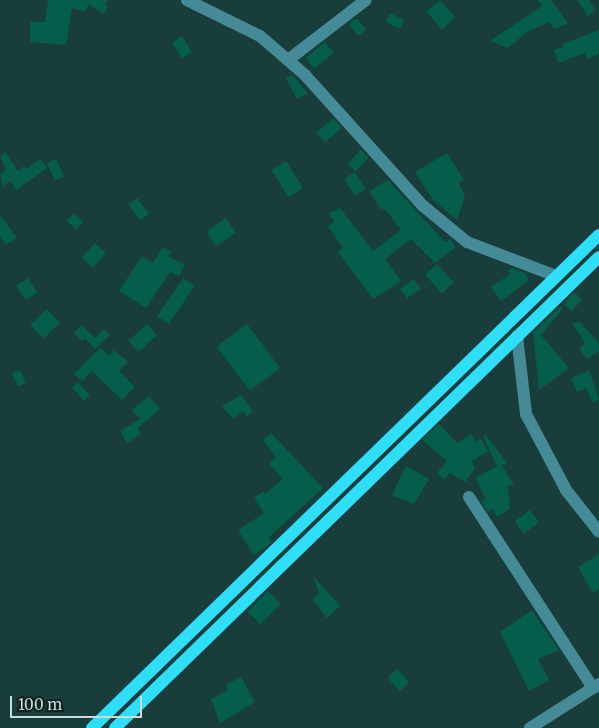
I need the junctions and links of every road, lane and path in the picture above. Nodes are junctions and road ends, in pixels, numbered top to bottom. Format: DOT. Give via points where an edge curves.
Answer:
graph roads {
  1 [pos="187,0"];
  2 [pos="366,0"];
  3 [pos="288,60"];
  4 [pos="599,235"];
  5 [pos="599,257"];
  6 [pos="556,276"];
  7 [pos="517,336"];
  8 [pos="486,344"];
  9 [pos="498,355"];
  10 [pos="469,497"];
  11 [pos="599,532"];
  12 [pos="596,686"];
  13 [pos="92,728"];
  14 [pos="115,728"];
  15 [pos="530,728"];
  1 -- 3 [label="street" via="260,36"];
  2 -- 3 [label="street"];
  3 -- 6 [label="street" via="422,205 467,242"];
  4 -- 6 [label="main road"];
  5 -- 7 [label="main road"];
  6 -- 8 [label="main road"];
  7 -- 9 [label="main road"];
  7 -- 11 [label="street" via="526,414 566,490"];
  8 -- 9 [label="main road"];
  8 -- 13 [label="main road"];
  9 -- 14 [label="main road"];
  10 -- 12 [label="street"];
  12 -- 15 [label="street"];
}
